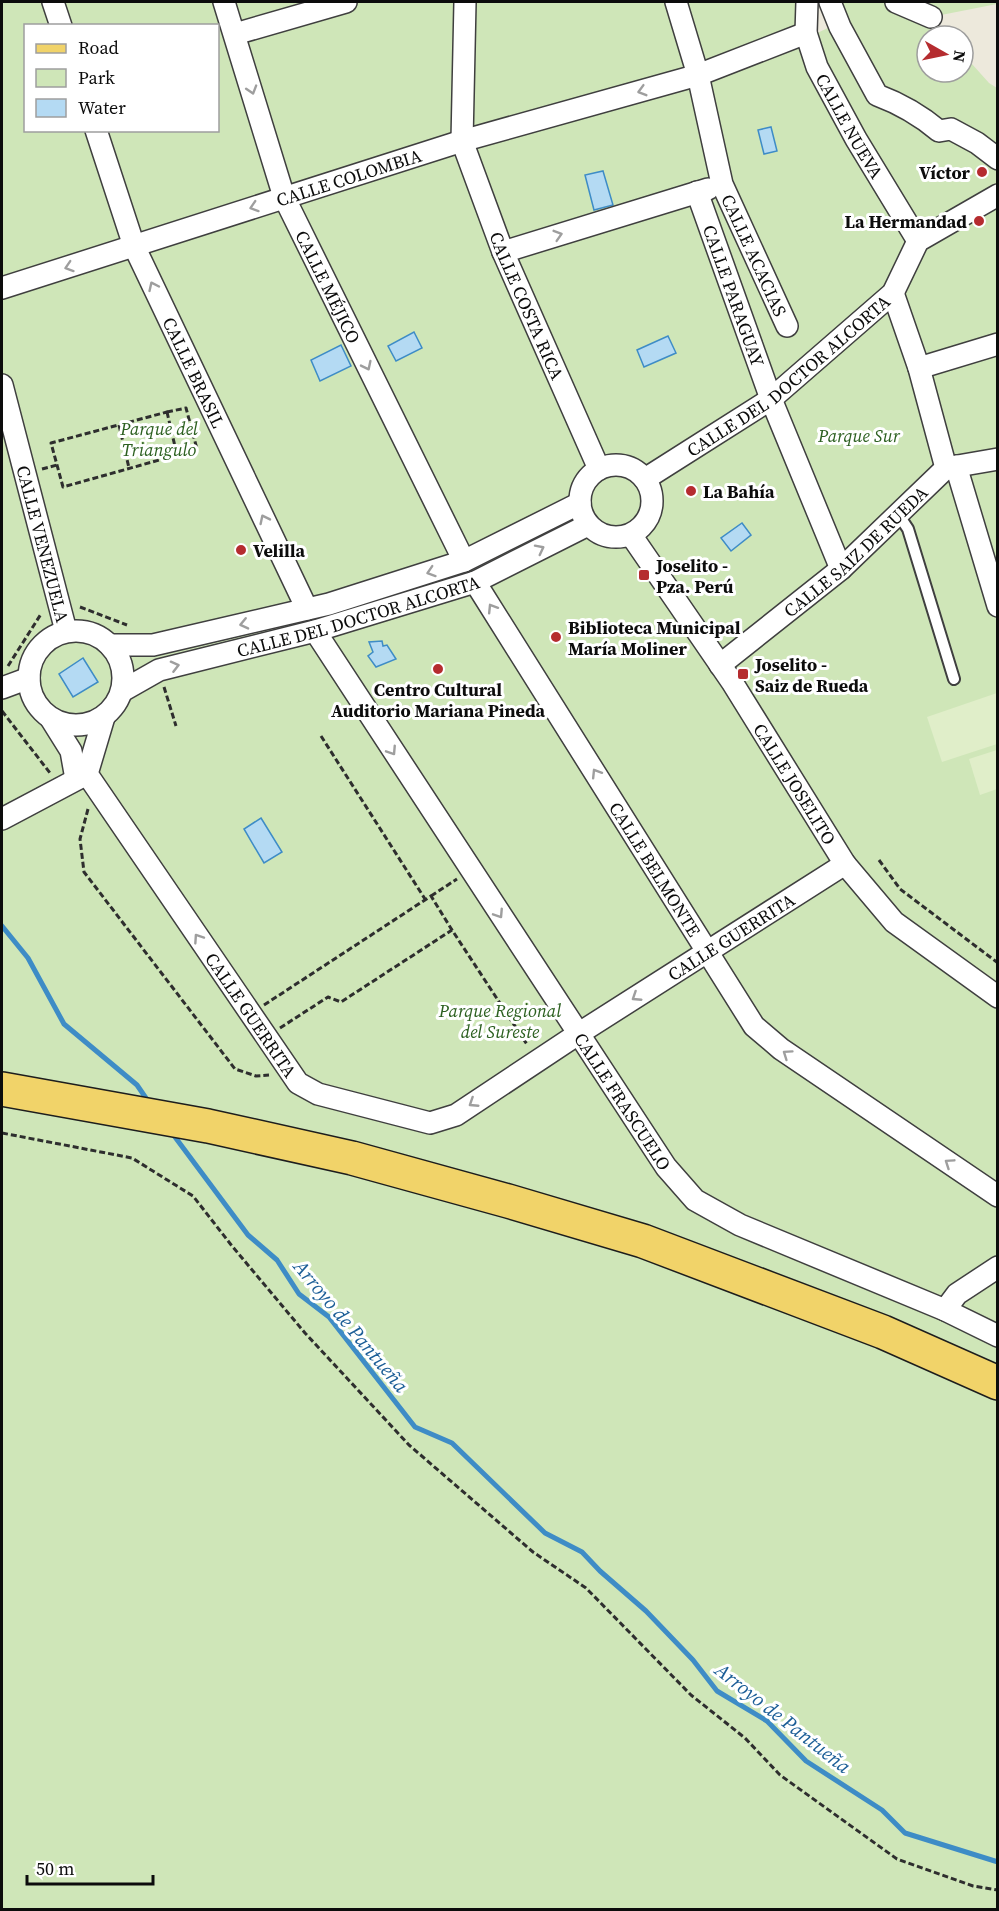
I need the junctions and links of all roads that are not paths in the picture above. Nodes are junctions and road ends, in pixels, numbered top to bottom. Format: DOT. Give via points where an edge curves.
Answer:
graph roads {
  1 [pos="53,2"];
  2 [pos="224,2"];
  3 [pos="346,2"];
  4 [pos="465,2"];
  5 [pos="676,2"];
  6 [pos="807,2"];
  7 [pos="830,2"];
  8 [pos="896,2"];
  9 [pos="931,17"];
  10 [pos="60,24"];
  11 [pos="806,33"];
  12 [pos="235,34"];
  13 [pos="698,75"];
  14 [pos="97,132"];
  15 [pos="462,141"];
  16 [pos="998,159"];
  17 [pos="722,184"];
  18 [pos="697,192"];
  19 [pos="998,195"];
  20 [pos="284,197"];
  21 [pos="918,241"];
  22 [pos="134,246"];
  23 [pos="502,252"];
  24 [pos="2,288"];
  25 [pos="893,293"];
  26 [pos="787,327"];
  27 [pos="998,344"];
  28 [pos="919,368"];
  29 [pos="2,385"];
  30 [pos="771,399"];
  31 [pos="998,459"];
  32 [pos="951,467"];
  33 [pos="599,469"];
  34 [pos="645,479"];
  35 [pos="580,503"];
  36 [pos="898,514"];
  37 [pos="588,525"];
  38 [pos="631,535"];
  39 [pos="464,561"];
  40 [pos="841,569"];
  41 [pos="475,582"];
  42 [pos="998,606"];
  43 [pos="307,609"];
  44 [pos="315,631"];
  45 [pos="66,632"];
  46 [pos="111,645"];
  47 [pos="720,665"];
  48 [pos="29,678"];
  49 [pos="954,679"];
  50 [pos="2,688"];
  51 [pos="122,691"];
  52 [pos="104,717"];
  53 [pos="51,719"];
  54 [pos="74,780"];
  55 [pos="2,819"];
  56 [pos="845,864"];
  57 [pos="708,951"];
  58 [pos="998,997"];
  59 [pos="578,1034"];
  60 [pos="2,1089"];
  61 [pos="998,1196"];
  62 [pos="998,1267"];
  63 [pos="945,1310"];
  64 [pos="998,1336"];
  65 [pos="998,1383"];
  1 -- 10 [label="street"];
  2 -- 12 [label="street, CALLE MÉJICO"];
  3 -- 12 [label="street"];
  4 -- 15 [label="street"];
  5 -- 13 [label="street, CALLE ACACIAS"];
  6 -- 11 [label="street, CALLE NUEVA"];
  7 -- 16 [label="street" via="877,95 906,108 939,132 951,129"];
  8 -- 9 [label="street"];
  11 -- 13 [label="street, CALLE COLOMBIA"];
  11 -- 21 [label="street, CALLE NUEVA" via="828,88"];
  12 -- 20 [label="street, CALLE MÉJICO, one-way"];
  13 -- 15 [label="street, CALLE COLOMBIA, one-way"];
  13 -- 17 [label="street, CALLE ACACIAS"];
  14 -- 22 [label="street, CALLE BRASIL"];
  15 -- 20 [label="street, CALLE COLOMBIA"];
  15 -- 23 [label="street, CALLE COSTA RICA"];
  17 -- 18 [label="street"];
  17 -- 26 [label="street, CALLE ACACIAS"];
  23 -- 18 [label="street, one-way"];
  18 -- 30 [label="street, CALLE PARAGUAY"];
  19 -- 21 [label="street"];
  20 -- 22 [label="street, CALLE COLOMBIA, one-way"];
  20 -- 39 [label="street, CALLE MÉJICO, one-way"];
  21 -- 25 [label="street, CALLE DEL DOCTOR ALCORTA"];
  22 -- 24 [label="street, CALLE COLOMBIA, one-way"];
  43 -- 22 [label="street, CALLE BRASIL, one-way"];
  23 -- 33 [label="street, CALLE COSTA RICA"];
  25 -- 28 [label="street"];
  25 -- 30 [label="street, CALLE DEL DOCTOR ALCORTA"];
  27 -- 28 [label="street"];
  28 -- 32 [label="street"];
  29 -- 45 [label="street, CALLE VENEZUELA"];
  30 -- 34 [label="street, CALLE DEL DOCTOR ALCORTA"];
  30 -- 40 [label="street, CALLE PARAGUAY"];
  31 -- 32 [label="street"];
  32 -- 36 [label="street, CALLE SAIZ DE RUEDA"];
  32 -- 42 [label="street"];
  33 -- 34 [label="street" via="624,465"];
  33 -- 35 [label="street" via="588,477"];
  34 -- 38 [label="street" via="652,494 651,510 644,525"];
  35 -- 37 [label="street"];
  35 -- 39 [label="street, CALLE DEL DOCTOR ALCORTA"];
  36 -- 40 [label="street, CALLE SAIZ DE RUEDA"];
  36 -- 49 [label="lane" via="908,530"];
  37 -- 38 [label="street" via="608,537"];
  41 -- 37 [label="street, CALLE DEL DOCTOR ALCORTA, one-way"];
  38 -- 47 [label="street, CALLE JOSELITO"];
  39 -- 43 [label="street, CALLE DEL DOCTOR ALCORTA, one-way"];
  40 -- 47 [label="street, CALLE SAIZ DE RUEDA"];
  41 -- 44 [label="street, CALLE DEL DOCTOR ALCORTA"];
  57 -- 41 [label="street, CALLE BELMONTE, one-way"];
  43 -- 46 [label="street, CALLE DEL DOCTOR ALCORTA, one-way" via="153,645"];
  51 -- 44 [label="street, CALLE DEL DOCTOR ALCORTA, one-way" via="159,670"];
  44 -- 59 [label="street, CALLE FRASCUELO, one-way"];
  45 -- 46 [label="street" via="79,630 98,635"];
  45 -- 48 [label="street" via="38,649 30,664"];
  46 -- 51 [label="street" via="124,675"];
  47 -- 56 [label="street, CALLE JOSELITO"];
  48 -- 50 [label="street"];
  48 -- 53 [label="street" via="32,695"];
  51 -- 52 [label="street"];
  52 -- 53 [label="street" via="79,726"];
  52 -- 54 [label="street"];
  53 -- 54 [label="street, CALLE GUERRITA" via="71,750"];
  54 -- 55 [label="street"];
  59 -- 54 [label="street, CALLE GUERRITA, one-way" via="456,1115 430,1123 318,1094 298,1083"];
  56 -- 57 [label="street, CALLE GUERRITA"];
  56 -- 58 [label="street, CALLE JOSELITO" via="894,922"];
  57 -- 59 [label="street, CALLE GUERRITA, one-way"];
  61 -- 57 [label="street, CALLE BELMONTE, one-way" via="781,1050 754,1026"];
  59 -- 63 [label="street, CALLE FRASCUELO" via="666,1167 695,1200 740,1225"];
  60 -- 65 [label="main road" via="208,1126 352,1158 508,1201 643,1241 883,1332"];
  62 -- 63 [label="street" via="957,1294"];
  63 -- 64 [label="street, CALLE FRASCUELO"];
}
